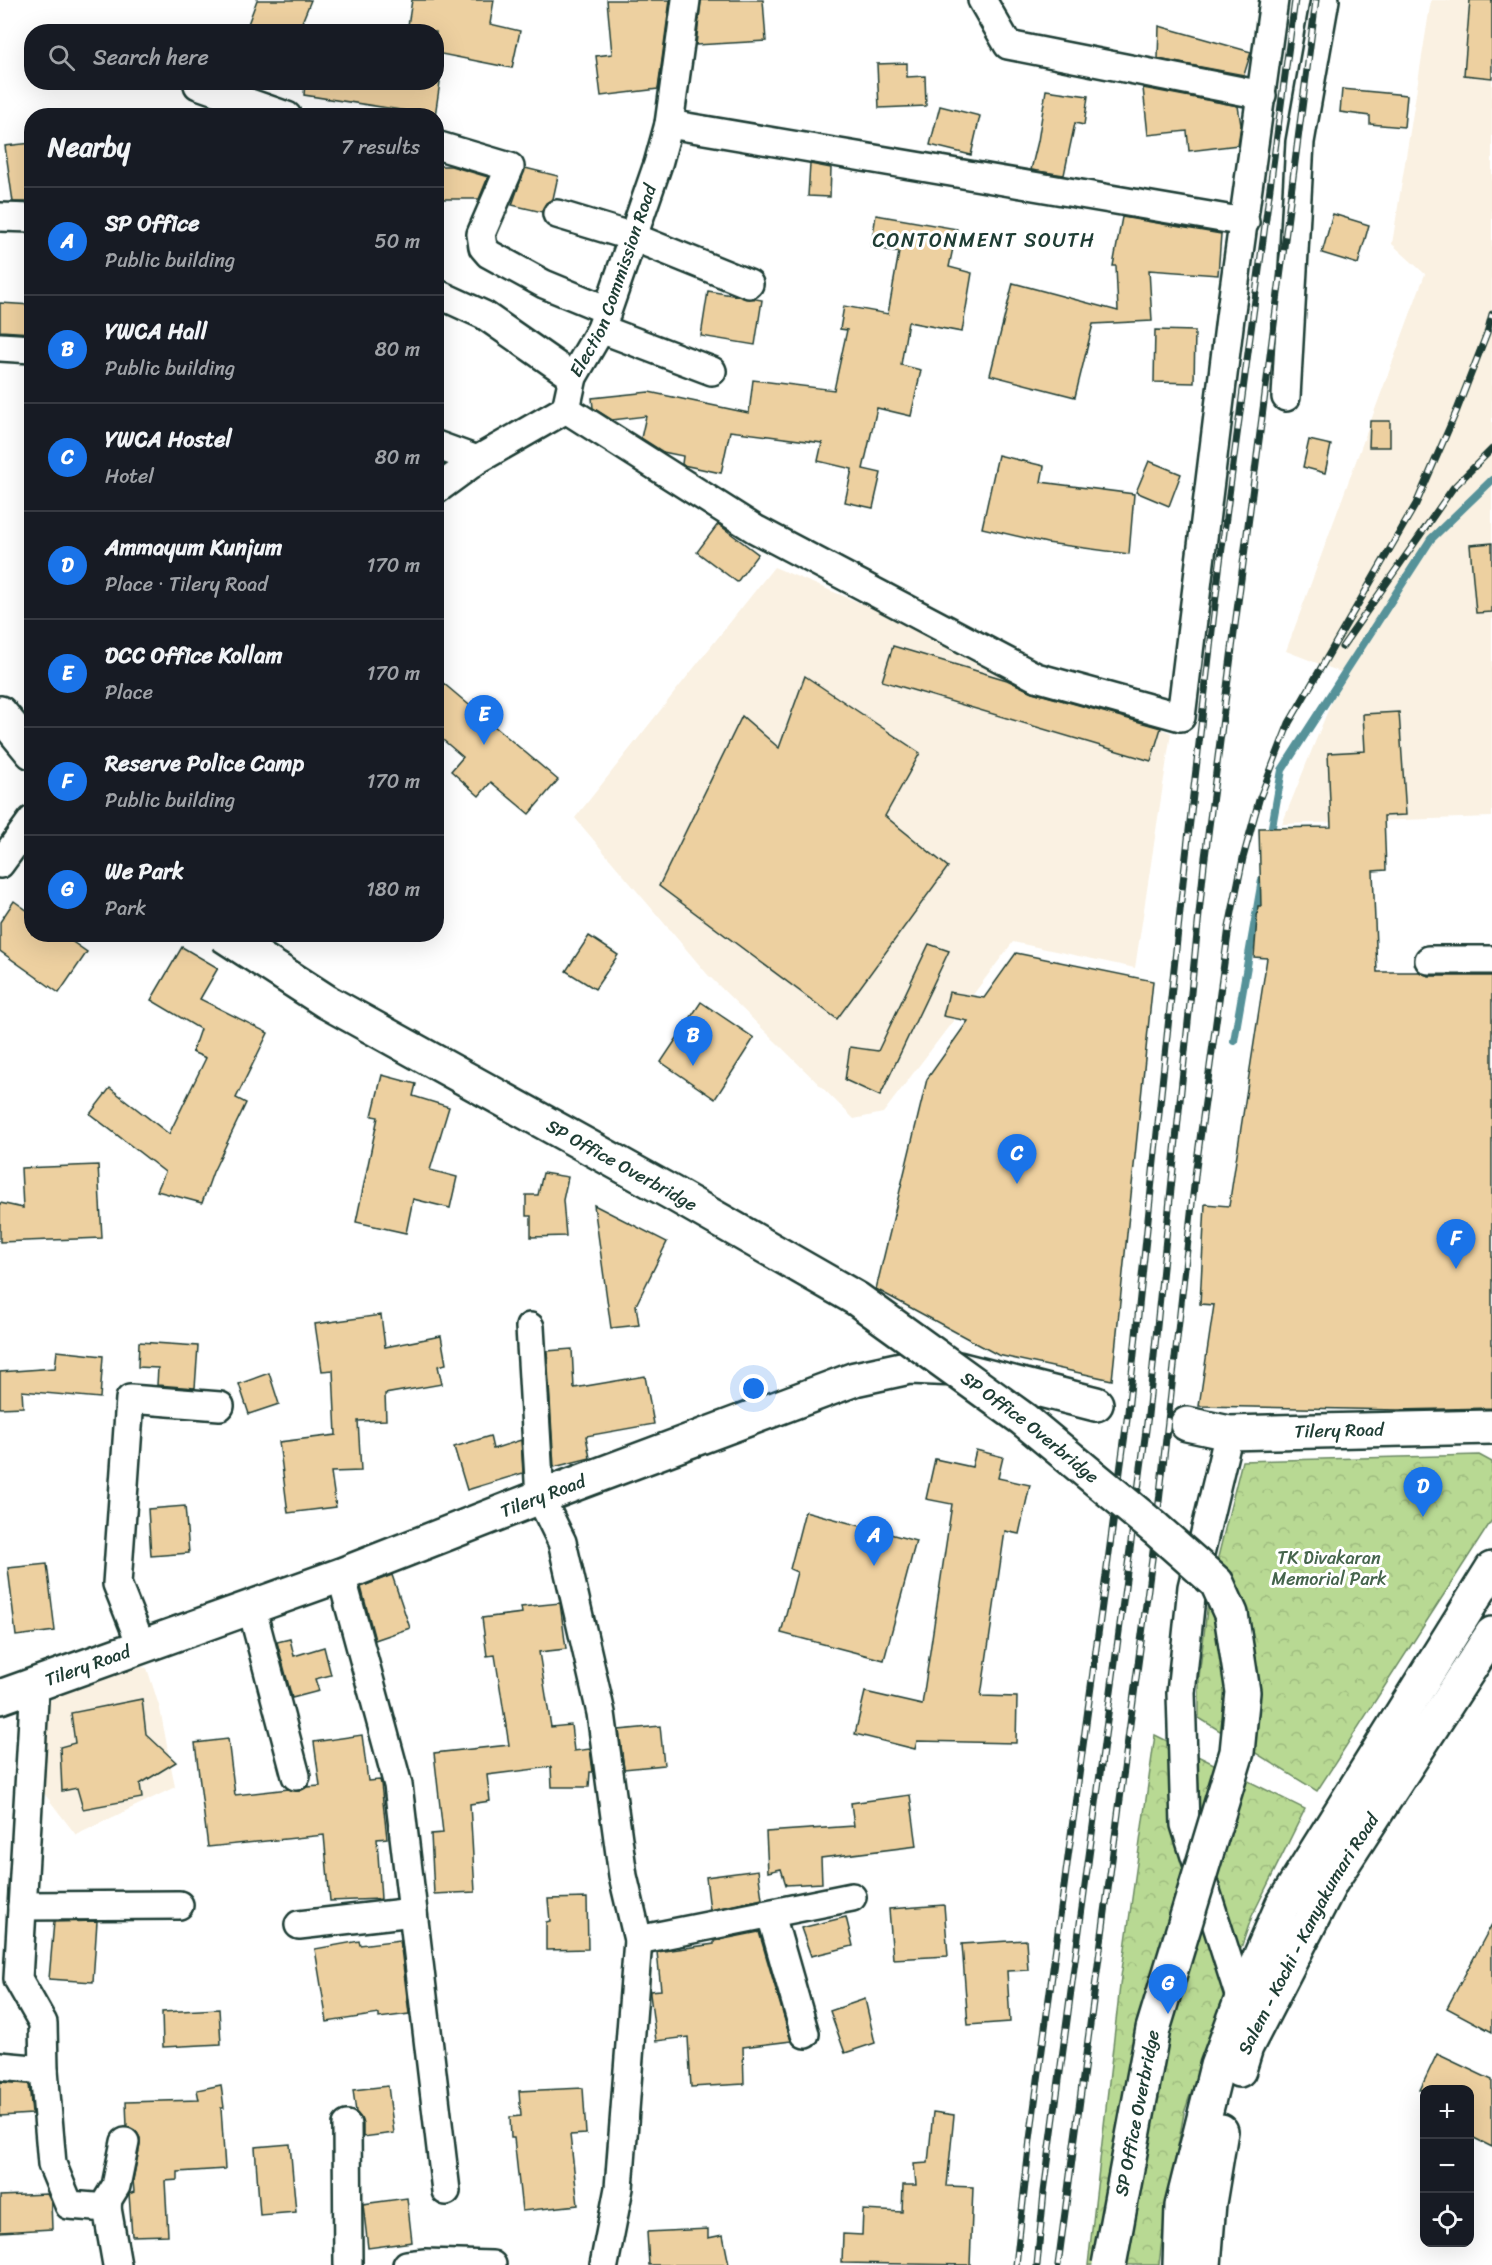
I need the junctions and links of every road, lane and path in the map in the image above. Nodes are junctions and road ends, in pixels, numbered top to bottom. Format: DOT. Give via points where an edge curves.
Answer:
graph roads {
  1 [pos="686,0"];
  2 [pos="982,0"];
  3 [pos="1274,0"];
  4 [pos="1325,0"];
  5 [pos="212,90"];
  6 [pos="1262,95"];
  7 [pos="264,108"];
  8 [pos="669,124"];
  9 [pos="444,147"];
  10 [pos="557,214"];
  11 [pos="0,217"];
  12 [pos="24,218"];
  13 [pos="1245,222"];
  14 [pos="633,237"];
  15 [pos="749,284"];
  16 [pos="444,297"];
  17 [pos="604,320"];
  18 [pos="0,346"];
  19 [pos="24,348"];
  20 [pos="712,371"];
  21 [pos="573,378"];
  22 [pos="1286,397"];
  23 [pos="566,409"];
  24 [pos="444,448"];
  25 [pos="477,460"];
  26 [pos="444,484"];
  27 [pos="0,713"];
  28 [pos="24,742"];
  29 [pos="24,831"];
  30 [pos="0,864"];
  31 [pos="234,942"];
  32 [pos="1429,960"];
  33 [pos="1492,960"];
  34 [pos="530,1327"];
  35 [pos="1096,1404"];
  36 [pos="220,1406"];
  37 [pos="1187,1424"];
  38 [pos="1492,1427"];
  39 [pos="1229,1433"];
  40 [pos="540,1497"];
  41 [pos="1492,1569"];
  42 [pos="341,1575"];
  43 [pos="251,1606"];
  44 [pos="1492,1634"];
  45 [pos="142,1647"];
  46 [pos="35,1683"];
  47 [pos="0,1696"];
  48 [pos="296,1776"];
  49 [pos="852,1897"];
  50 [pos="179,1905"];
  51 [pos="22,1906"];
  52 [pos="413,1912"];
  53 [pos="771,1915"];
  54 [pos="298,1925"];
  55 [pos="638,1940"];
  56 [pos="9,1978"];
  57 [pos="1241,2001"];
  58 [pos="806,2034"];
  59 [pos="0,2066"];
  60 [pos="44,2070"];
  61 [pos="347,2125"];
  62 [pos="125,2142"];
  63 [pos="446,2191"];
  64 [pos="107,2208"];
  65 [pos="117,2265"];
  66 [pos="348,2265"];
  67 [pos="407,2265"];
  68 [pos="492,2265"];
  69 [pos="604,2265"];
  70 [pos="1109,2265"];
  71 [pos="1179,2265"];
  72 [pos="1204,2265"];
  1 -- 8 [label="street, Election Commission Road"];
  2 -- 6 [label="street" via="1008,45"];
  3 -- 6 [label="street"];
  4 -- 22 [label="street" via="1300,142"];
  5 -- 7 [label="street"];
  6 -- 13 [label="street"];
  8 -- 13 [label="street"];
  8 -- 14 [label="street, Election Commission Road"];
  9 -- 17 [label="street" via="510,167 481,234 489,254"];
  10 -- 14 [label="street"];
  11 -- 12 [label="street"];
  13 -- 23 [label="street" via="1228,329 1181,717 1036,677 755,529"];
  14 -- 15 [label="street"];
  14 -- 17 [label="street, Election Commission Road"];
  16 -- 21 [label="street" via="484,315"];
  17 -- 20 [label="street"];
  17 -- 21 [label="street, Election Commission Road"];
  18 -- 19 [label="street"];
  21 -- 23 [label="street, Election Commission Road"];
  23 -- 25 [label="street"];
  24 -- 25 [label="street"];
  25 -- 26 [label="street"];
  27 -- 28 [label="main road"];
  29 -- 30 [label="street"];
  31 -- 70 [label="main road, SP Office Overbridge, bridge" via="327,1002 857,1299 1023,1419 1217,1583 1231,1614 1243,1692 1236,1752 1153,2029"];
  32 -- 33 [label="street"];
  34 -- 40 [label="street"];
  35 -- 40 [label="main road, Tilery Road" via="958,1369 910,1367 855,1379"];
  36 -- 45 [label="street" via="130,1399 117,1584"];
  37 -- 39 [label="main road, Tilery Road"];
  38 -- 39 [label="main road, Tilery Road"];
  39 -- 57 [label="street" via="1192,1587 1182,1693 1185,1825"];
  40 -- 42 [label="main road, Tilery Road"];
  40 -- 55 [label="street" via="562,1542 601,1713 623,1876"];
  41 -- 57 [label="main road" via="1282,1906"];
  42 -- 43 [label="main road, Tilery Road"];
  42 -- 52 [label="street" via="398,1785"];
  43 -- 45 [label="main road, Tilery Road"];
  43 -- 48 [label="street"];
  44 -- 72 [label="main road, Salem - Kochi - Kanyakumari Road" via="1331,1882 1246,2047 1221,2130"];
  45 -- 46 [label="main road, Tilery Road"];
  46 -- 47 [label="main road, Tilery Road"];
  46 -- 51 [label="street"];
  49 -- 53 [label="street"];
  50 -- 51 [label="street"];
  51 -- 56 [label="street"];
  52 -- 54 [label="street"];
  52 -- 63 [label="street"];
  53 -- 55 [label="street"];
  53 -- 58 [label="street"];
  55 -- 69 [label="street" via="619,2188"];
  56 -- 60 [label="street" via="43,2023"];
  57 -- 71 [label="main road" via="1217,2066 1182,2206"];
  59 -- 60 [label="street"];
  60 -- 64 [label="street" via="52,2164 69,2205"];
  61 -- 66 [label="street"];
  62 -- 64 [label="street"];
  64 -- 65 [label="street"];
  67 -- 68 [label="street"];
}
